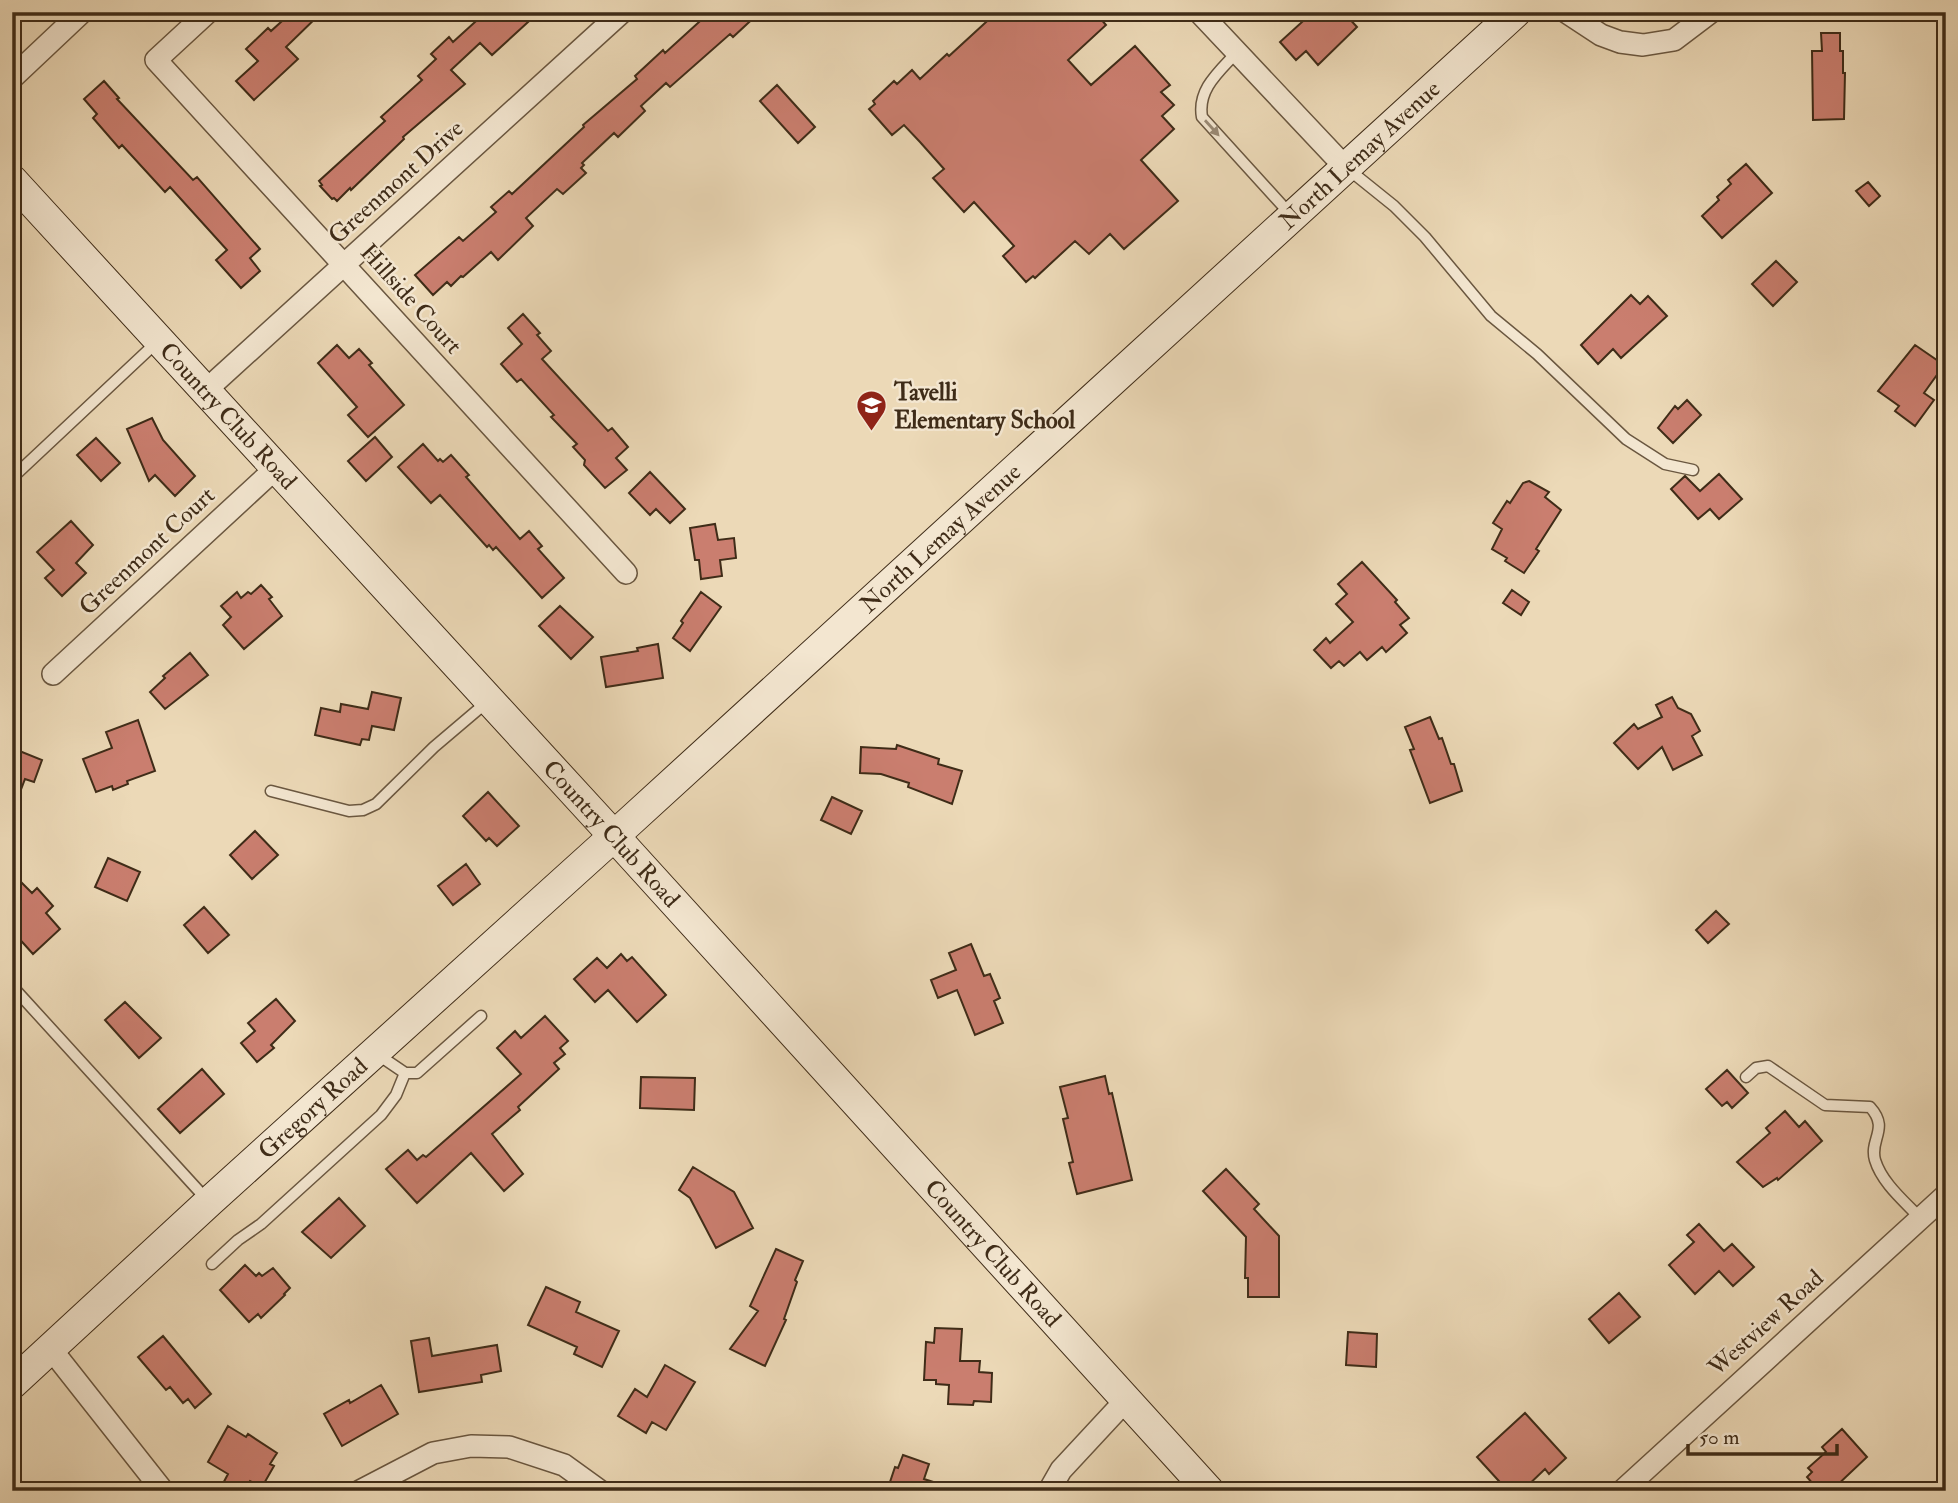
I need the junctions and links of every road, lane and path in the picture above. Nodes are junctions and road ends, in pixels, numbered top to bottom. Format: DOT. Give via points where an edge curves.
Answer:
graph roads {
  1 [pos="82,12"];
  2 [pos="208,12"];
  3 [pos="622,12"];
  4 [pos="1199,12"];
  5 [pos="1516,12"];
  6 [pos="1566,12"];
  7 [pos="1711,12"];
  8 [pos="1237,52"];
  9 [pos="12,78"];
  10 [pos="1345,167"];
  11 [pos="12,180"];
  12 [pos="1292,216"];
  13 [pos="344,264"];
  14 [pos="159,340"];
  15 [pos="205,391"];
  16 [pos="276,468"];
  17 [pos="1693,470"];
  18 [pos="12,478"];
  19 [pos="626,573"];
  20 [pos="53,674"];
  21 [pos="489,700"];
  22 [pos="271,792"];
  23 [pos="614,836"];
  24 [pos="12,985"];
  25 [pos="481,1016"];
  26 [pos="374,1052"];
  27 [pos="405,1073"];
  28 [pos="1746,1077"];
  29 [pos="1946,1195"];
  30 [pos="209,1202"];
  31 [pos="1920,1218"];
  32 [pos="212,1264"];
  33 [pos="51,1349"];
  34 [pos="12,1384"];
  35 [pos="1126,1400"];
  36 [pos="163,1491"];
  37 [pos="359,1491"];
  38 [pos="600,1491"];
  39 [pos="1049,1491"];
  40 [pos="1209,1491"];
  41 [pos="1622,1491"];
  1 -- 9 [label="street"];
  2 -- 13 [label="street, Hillside Court" via="156,60"];
  3 -- 13 [label="street, Greenmont Drive"];
  4 -- 8 [label="street"];
  5 -- 10 [label="street, North Lemay Avenue"];
  6 -- 7 [label="street" via="1601,35 1643,45 1674,40"];
  8 -- 10 [label="street"];
  8 -- 12 [label="lane, one-way" via="1205,89 1199,105 1202,117"];
  10 -- 12 [label="street, North Lemay Avenue"];
  10 -- 17 [label="lane" via="1394,206 1491,316 1626,439 1665,464"];
  11 -- 14 [label="street, Country Club Road"];
  12 -- 23 [label="street, North Lemay Avenue"];
  13 -- 15 [label="street, Greenmont Drive"];
  13 -- 19 [label="street, Hillside Court"];
  14 -- 15 [label="street, Country Club Road"];
  14 -- 18 [label="lane"];
  15 -- 16 [label="street, Country Club Road"];
  16 -- 20 [label="street, Greenmont Court"];
  16 -- 21 [label="street, Country Club Road"];
  21 -- 22 [label="lane" via="376,804 363,810 349,811"];
  21 -- 23 [label="street, Country Club Road"];
  23 -- 26 [label="street, Gregory Road"];
  23 -- 35 [label="street, Country Club Road"];
  24 -- 30 [label="lane"];
  25 -- 27 [label="lane" via="417,1073"];
  26 -- 27 [label="lane"];
  26 -- 30 [label="street, Gregory Road"];
  27 -- 32 [label="lane" via="381,1115"];
  28 -- 31 [label="lane" via="1756,1068 1768,1066 1825,1105 1870,1107 1880,1124 1874,1157 1881,1174"];
  29 -- 31 [label="street, Westview Road"];
  30 -- 33 [label="street, Gregory Road"];
  31 -- 41 [label="street, Westview Road"];
  33 -- 34 [label="street, Gregory Road"];
  33 -- 36 [label="street"];
  35 -- 39 [label="street" via="1061,1470"];
  35 -- 40 [label="street, Country Club Road"];
  37 -- 38 [label="street" via="433,1454 471,1446 509,1447 564,1465"];
}
